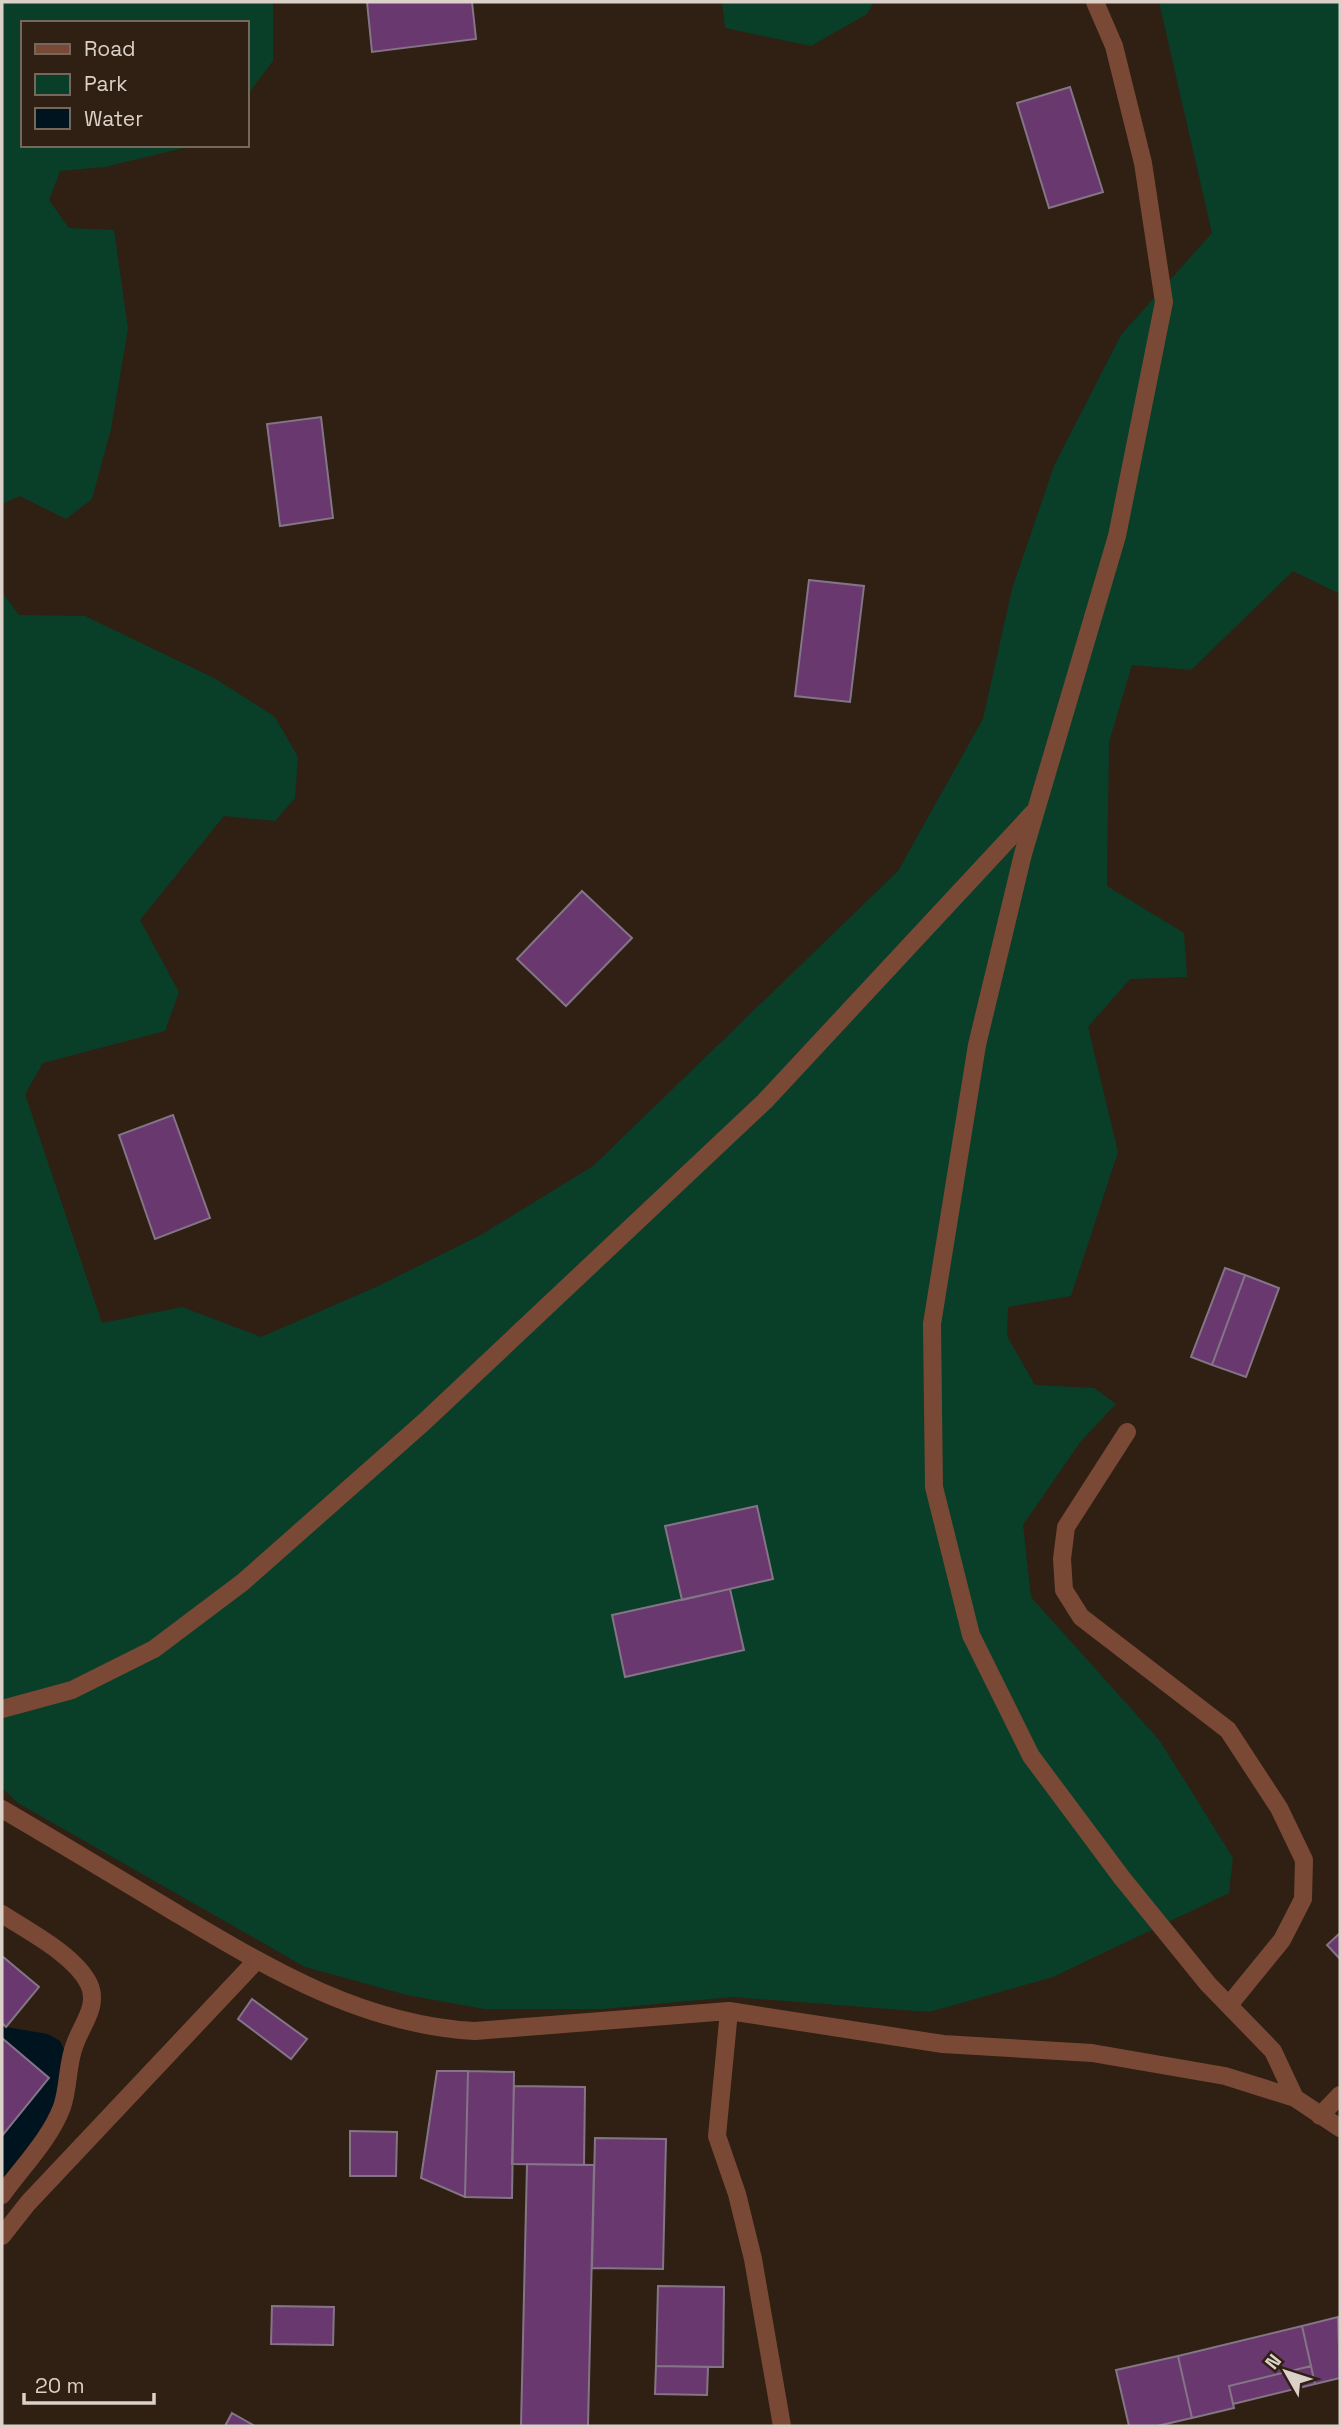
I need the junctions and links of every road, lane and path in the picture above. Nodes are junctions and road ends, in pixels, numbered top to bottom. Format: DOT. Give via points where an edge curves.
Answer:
graph roads {
  1 [pos="1096,2"];
  2 [pos="1037,809"];
  3 [pos="1127,1432"];
  4 [pos="2,1709"];
  5 [pos="2,1809"];
  6 [pos="2,1914"];
  7 [pos="257,1960"];
  8 [pos="1229,2006"];
  9 [pos="729,2011"];
  10 [pos="1340,2095"];
  11 [pos="1295,2098"];
  12 [pos="1320,2116"];
  13 [pos="1340,2128"];
  14 [pos="2,2195"];
  15 [pos="2,2236"];
  16 [pos="782,2426"];
  1 -- 2 [label="street" via="1114,46 1143,163 1164,302 1117,536"];
  2 -- 4 [label="street" via="765,1101 424,1422 243,1582 154,1649 72,1690"];
  2 -- 8 [label="street" via="977,1045 932,1324 934,1486 971,1635 1031,1756 1122,1878"];
  3 -- 8 [label="street" via="1066,1527 1064,1590 1081,1617 1227,1730 1279,1808 1304,1860 1303,1899 1282,1940"];
  5 -- 7 [label="street"];
  6 -- 14 [label="street" via="50,1945 79,1971 93,1999 74,2044 55,2125"];
  7 -- 9 [label="street" via="307,1988 380,2015 436,2029 475,2031"];
  7 -- 15 [label="street"];
  8 -- 11 [label="street" via="1273,2051"];
  9 -- 11 [label="street" via="943,2044 1092,2053 1225,2076"];
  9 -- 16 [label="street" via="718,2136 752,2259"];
  10 -- 12 [label="street"];
  11 -- 12 [label="street"];
  12 -- 13 [label="street"];
}
